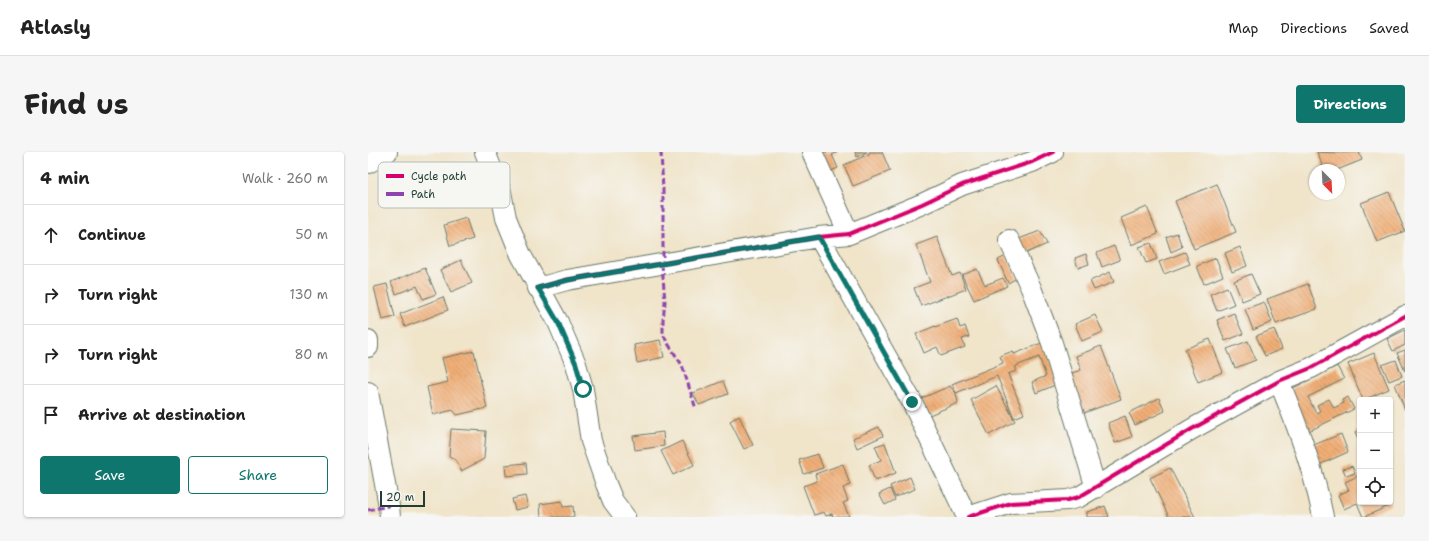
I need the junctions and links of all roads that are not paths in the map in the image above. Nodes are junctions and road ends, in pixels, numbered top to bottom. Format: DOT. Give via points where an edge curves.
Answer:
graph roads {
  1 [pos="387,152"];
  2 [pos="485,152"];
  3 [pos="812,152"];
  4 [pos="1053,152"];
  5 [pos="368,162"];
  6 [pos="489,162"];
  7 [pos="504,208"];
  8 [pos="849,234"];
  9 [pos="819,237"];
  10 [pos="1009,240"];
  11 [pos="538,288"];
  12 [pos="1405,316"];
  13 [pos="368,340"];
  14 [pos="368,347"];
  15 [pos="1279,381"];
  16 [pos="368,392"];
  17 [pos="1096,488"];
  18 [pos="390,517"];
  19 [pos="625,517"];
  20 [pos="967,517"];
  21 [pos="1323,517"];
  1 -- 5 [label="street"];
  2 -- 6 [label="street"];
  3 -- 8 [label="street"];
  4 -- 8 [label="street" via="1032,162 962,185"];
  7 -- 11 [label="street" via="521,255"];
  8 -- 9 [label="street"];
  9 -- 11 [label="street" via="568,280"];
  9 -- 20 [label="street" via="912,402"];
  10 -- 17 [label="street" via="1052,343"];
  11 -- 19 [label="street" via="558,322 576,364 583,389 591,441 608,490"];
  12 -- 15 [label="street" via="1311,368"];
  13 -- 14 [label="street"];
  15 -- 17 [label="street" via="1192,429"];
  15 -- 21 [label="street" via="1296,422"];
  16 -- 18 [label="street"];
  17 -- 20 [label="street" via="1068,500 1011,502"];
}
